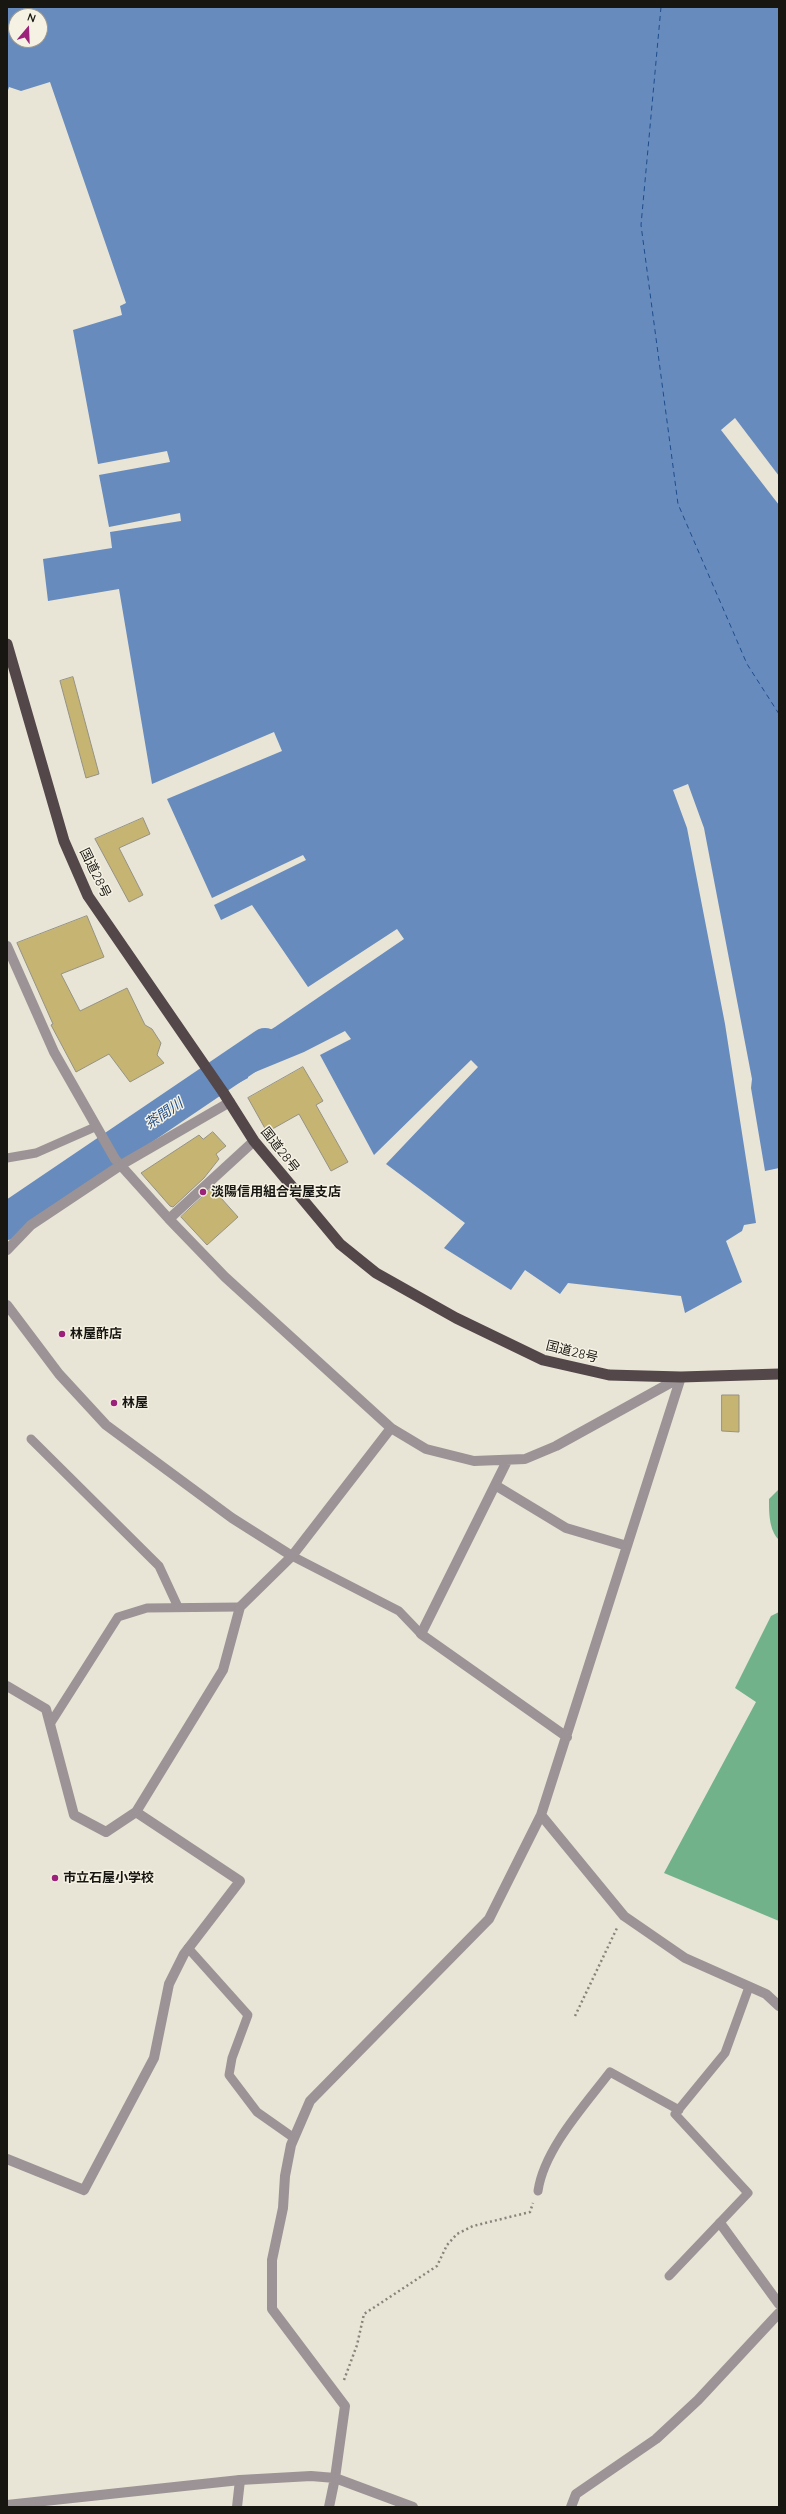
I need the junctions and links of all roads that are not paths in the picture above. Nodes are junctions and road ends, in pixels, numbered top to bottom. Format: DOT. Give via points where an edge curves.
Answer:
graph roads {
  1 [pos="7,644"];
  2 [pos="7,946"];
  3 [pos="230,1102"];
  4 [pos="95,1127"];
  5 [pos="254,1141"];
  6 [pos="7,1158"];
  7 [pos="118,1162"];
  8 [pos="169,1219"];
  9 [pos="7,1250"];
  10 [pos="7,1305"];
  11 [pos="779,1374"];
  12 [pos="681,1377"];
  13 [pos="391,1428"];
  14 [pos="31,1439"];
  15 [pos="507,1461"];
  16 [pos="495,1485"];
  17 [pos="627,1546"];
  18 [pos="292,1556"];
  19 [pos="178,1607"];
  20 [pos="240,1607"];
  21 [pos="420,1634"];
  22 [pos="7,1686"];
  23 [pos="50,1724"];
  24 [pos="567,1737"];
  25 [pos="136,1812"];
  26 [pos="540,1815"];
  27 [pos="188,1948"];
  28 [pos="749,1986"];
  29 [pos="779,2006"];
  30 [pos="679,2110"];
  31 [pos="294,2138"];
  32 [pos="7,2159"];
  33 [pos="538,2190"];
  34 [pos="720,2223"];
  35 [pos="669,2276"];
  36 [pos="779,2304"];
  37 [pos="779,2312"];
  38 [pos="335,2478"];
  39 [pos="240,2480"];
  40 [pos="7,2505"];
  41 [pos="237,2507"];
  42 [pos="329,2507"];
  43 [pos="413,2507"];
  44 [pos="571,2507"];
  1 -- 3 [label="highway, 国道28号" via="64,841 88,896"];
  2 -- 4 [label="street" via="54,1052"];
  3 -- 5 [label="highway, 国道28号"];
  3 -- 7 [label="street"];
  4 -- 6 [label="lane" via="36,1153"];
  4 -- 7 [label="street"];
  5 -- 8 [label="street"];
  5 -- 12 [label="highway, 国道28号" via="340,1244 376,1273 456,1318 543,1360 609,1375"];
  7 -- 8 [label="street"];
  7 -- 9 [label="street" via="31,1225"];
  8 -- 13 [label="street" via="225,1277"];
  10 -- 18 [label="street" via="59,1374 106,1425 232,1518"];
  11 -- 12 [label="highway, 国道28号"];
  12 -- 15 [label="street" via="556,1446 525,1459"];
  12 -- 17 [label="street"];
  13 -- 15 [label="street" via="426,1449 474,1461"];
  13 -- 18 [label="street"];
  14 -- 19 [label="lane" via="159,1566"];
  15 -- 16 [label="street"];
  16 -- 17 [label="street" via="566,1528"];
  16 -- 21 [label="street"];
  17 -- 24 [label="street"];
  18 -- 20 [label="street"];
  18 -- 21 [label="lane" via="398,1611"];
  19 -- 20 [label="lane"];
  19 -- 23 [label="lane" via="147,1608 118,1617"];
  20 -- 25 [label="street" via="223,1670"];
  21 -- 24 [label="street"];
  22 -- 23 [label="street" via="46,1709"];
  23 -- 25 [label="street" via="74,1815 106,1832"];
  24 -- 26 [label="street"];
  25 -- 27 [label="street" via="240,1881"];
  26 -- 28 [label="street" via="624,1916 685,1958"];
  26 -- 31 [label="street" via="489,1919 310,2100"];
  27 -- 31 [label="lane" via="248,2015 232,2058 229,2075 257,2112"];
  27 -- 32 [label="street" via="169,1984 154,2058 84,2190"];
  28 -- 29 [label="street" via="766,1994"];
  28 -- 30 [label="lane" via="725,2052"];
  30 -- 33 [label="lane" via="610,2072 552,2153 540,2179"];
  30 -- 34 [label="lane" via="676,2114 748,2193"];
  31 -- 38 [label="street" via="285,2176 283,2208 272,2260 272,2309 345,2406"];
  34 -- 35 [label="lane"];
  34 -- 36 [label="street"];
  37 -- 44 [label="street" via="698,2400 656,2439 576,2494"];
  38 -- 39 [label="street" via="311,2476"];
  38 -- 42 [label="street"];
  38 -- 43 [label="street"];
  39 -- 40 [label="street"];
  39 -- 41 [label="street"];
}
